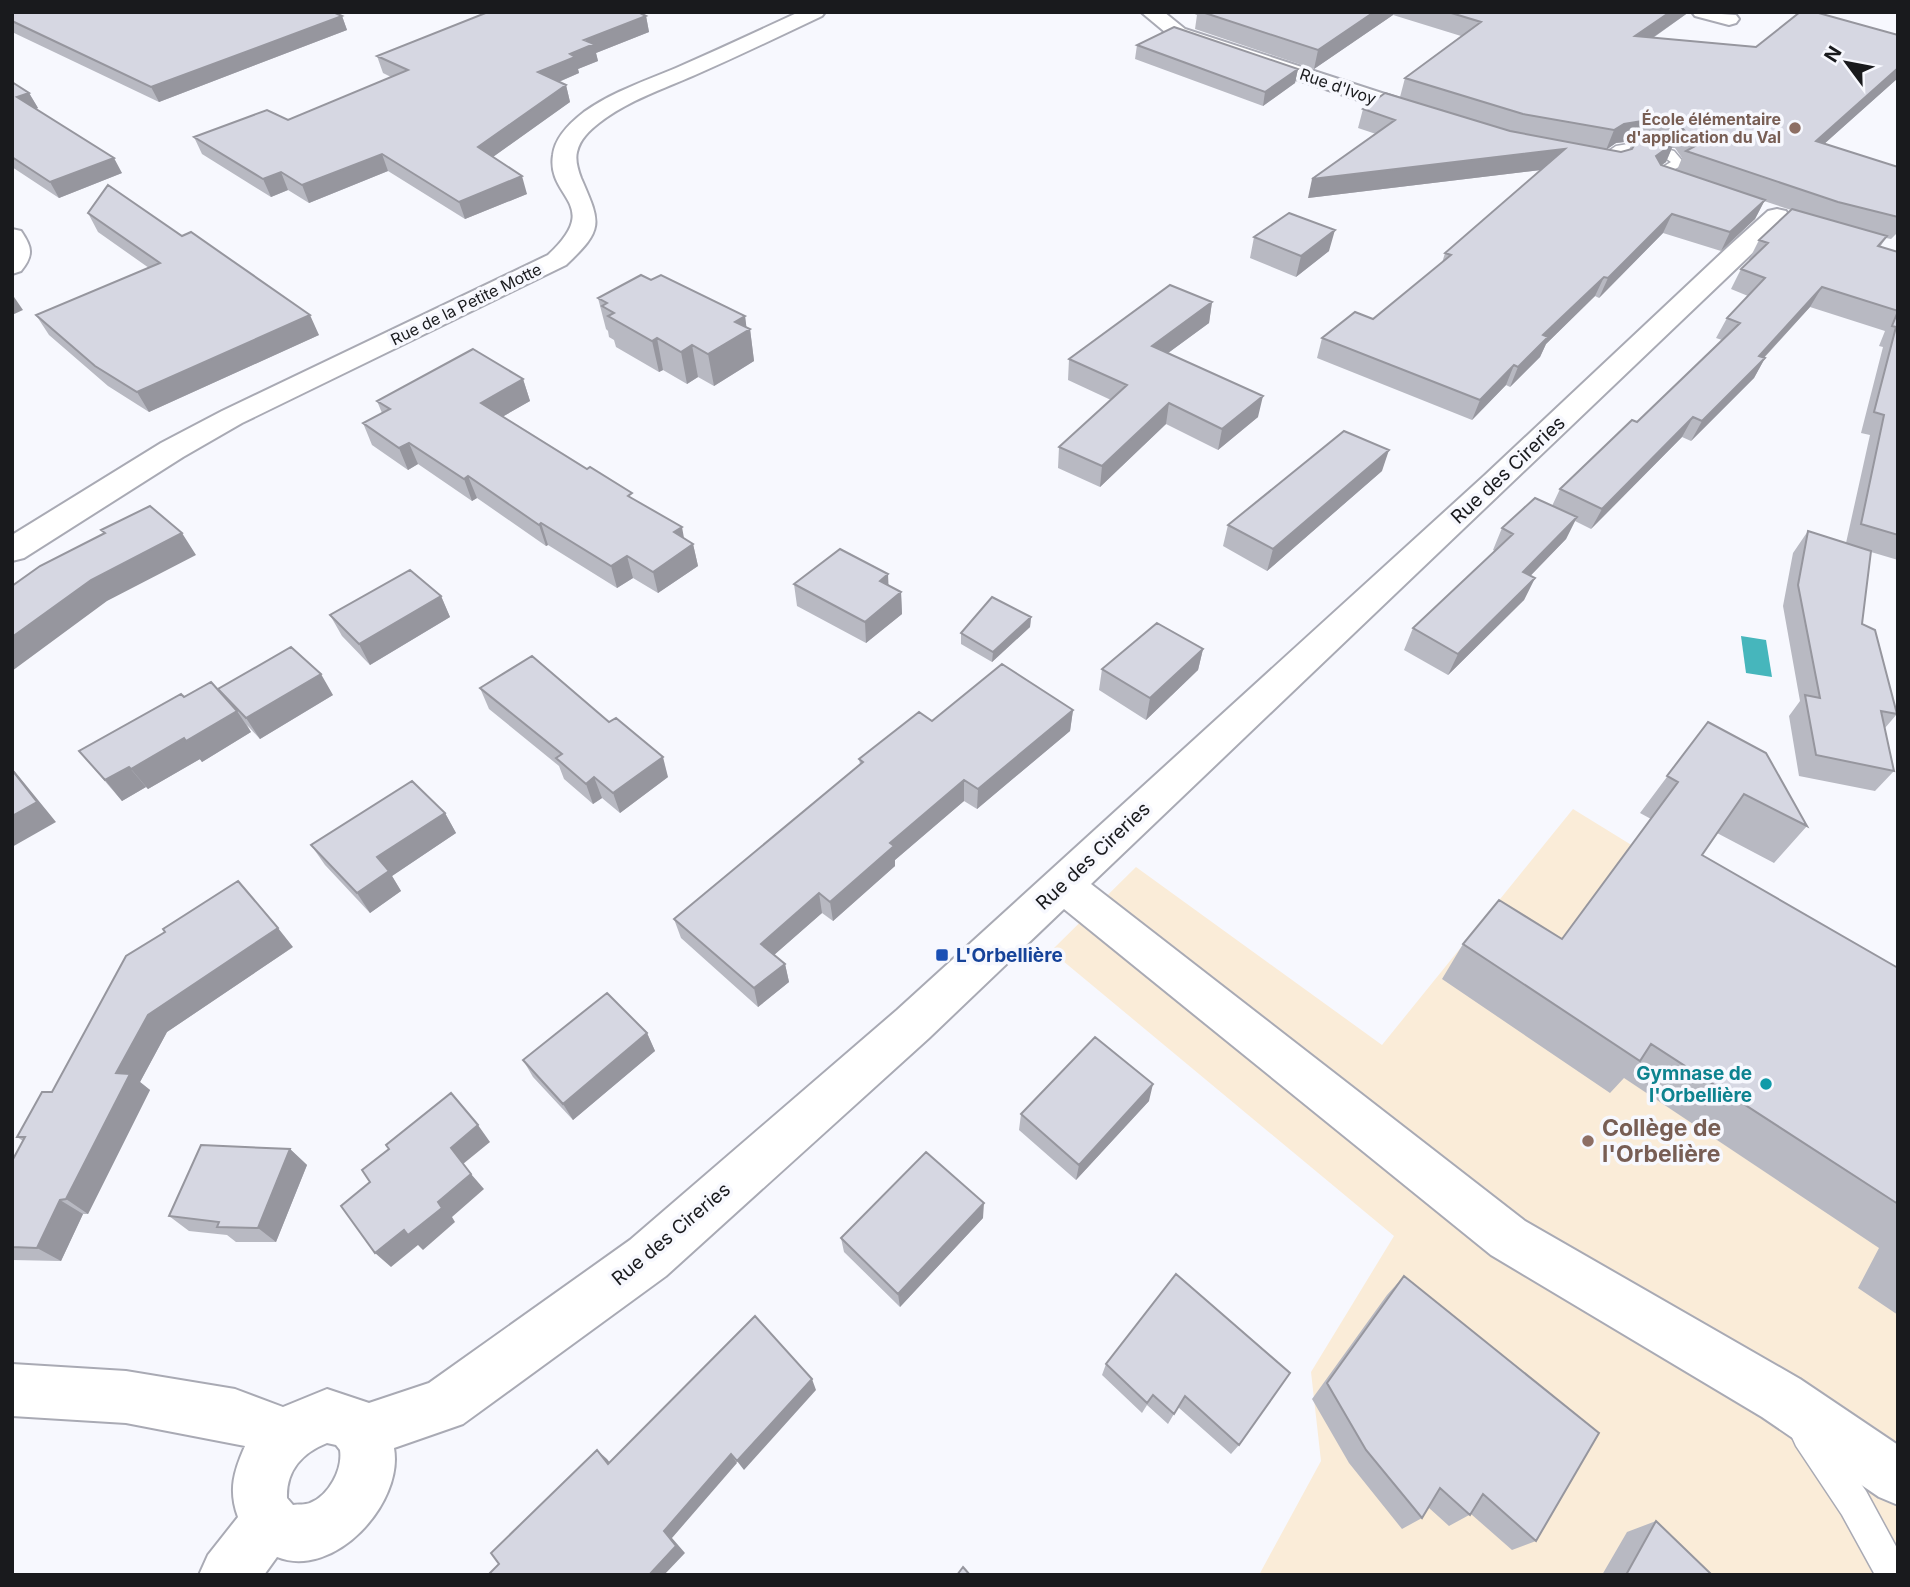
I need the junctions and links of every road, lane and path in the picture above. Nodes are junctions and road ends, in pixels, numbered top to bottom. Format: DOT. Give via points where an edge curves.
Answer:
graph roads {
  1 [pos="815,12"];
  2 [pos="1151,12"];
  3 [pos="1702,12"];
  4 [pos="1729,19"];
  5 [pos="1451,123"];
  6 [pos="1580,155"];
  7 [pos="1689,186"];
  8 [pos="1776,216"];
  9 [pos="12,236"];
  10 [pos="12,266"];
  11 [pos="12,550"];
  12 [pos="1062,885"];
  13 [pos="12,1390"];
  14 [pos="1781,1398"];
  15 [pos="363,1432"];
  16 [pos="283,1439"];
  17 [pos="1898,1478"];
  18 [pos="270,1522"];
  19 [pos="228,1575"];
  20 [pos="1893,1575"];
  1 -- 11 [label="street, Rue de la Petite Motte" via="583,124 565,148 565,163 587,220 583,236 557,260 232,417"];
  2 -- 5 [label="street, Rue d'Ivoy" via="1178,33"];
  3 -- 4 [label="street"];
  6 -- 7 [label="street"];
  8 -- 12 [label="street, Rue des Cireries"];
  9 -- 10 [label="street" via="20,248 20,257"];
  12 -- 14 [label="street" via="1508,1238"];
  12 -- 15 [label="street, Rue des Cireries" via="914,1024 648,1258 444,1405"];
  13 -- 16 [label="street" via="127,1397 234,1416 261,1424"];
  14 -- 17 [label="street"];
  14 -- 20 [label="lane" via="1854,1503"];
  15 -- 16 [label="street" via="353,1422 327,1416 312,1419"];
  15 -- 18 [label="street" via="369,1455 364,1481 339,1517 303,1534 289,1533"];
  16 -- 18 [label="street" via="264,1467 260,1482 260,1497"];
  18 -- 19 [label="street"];
}
